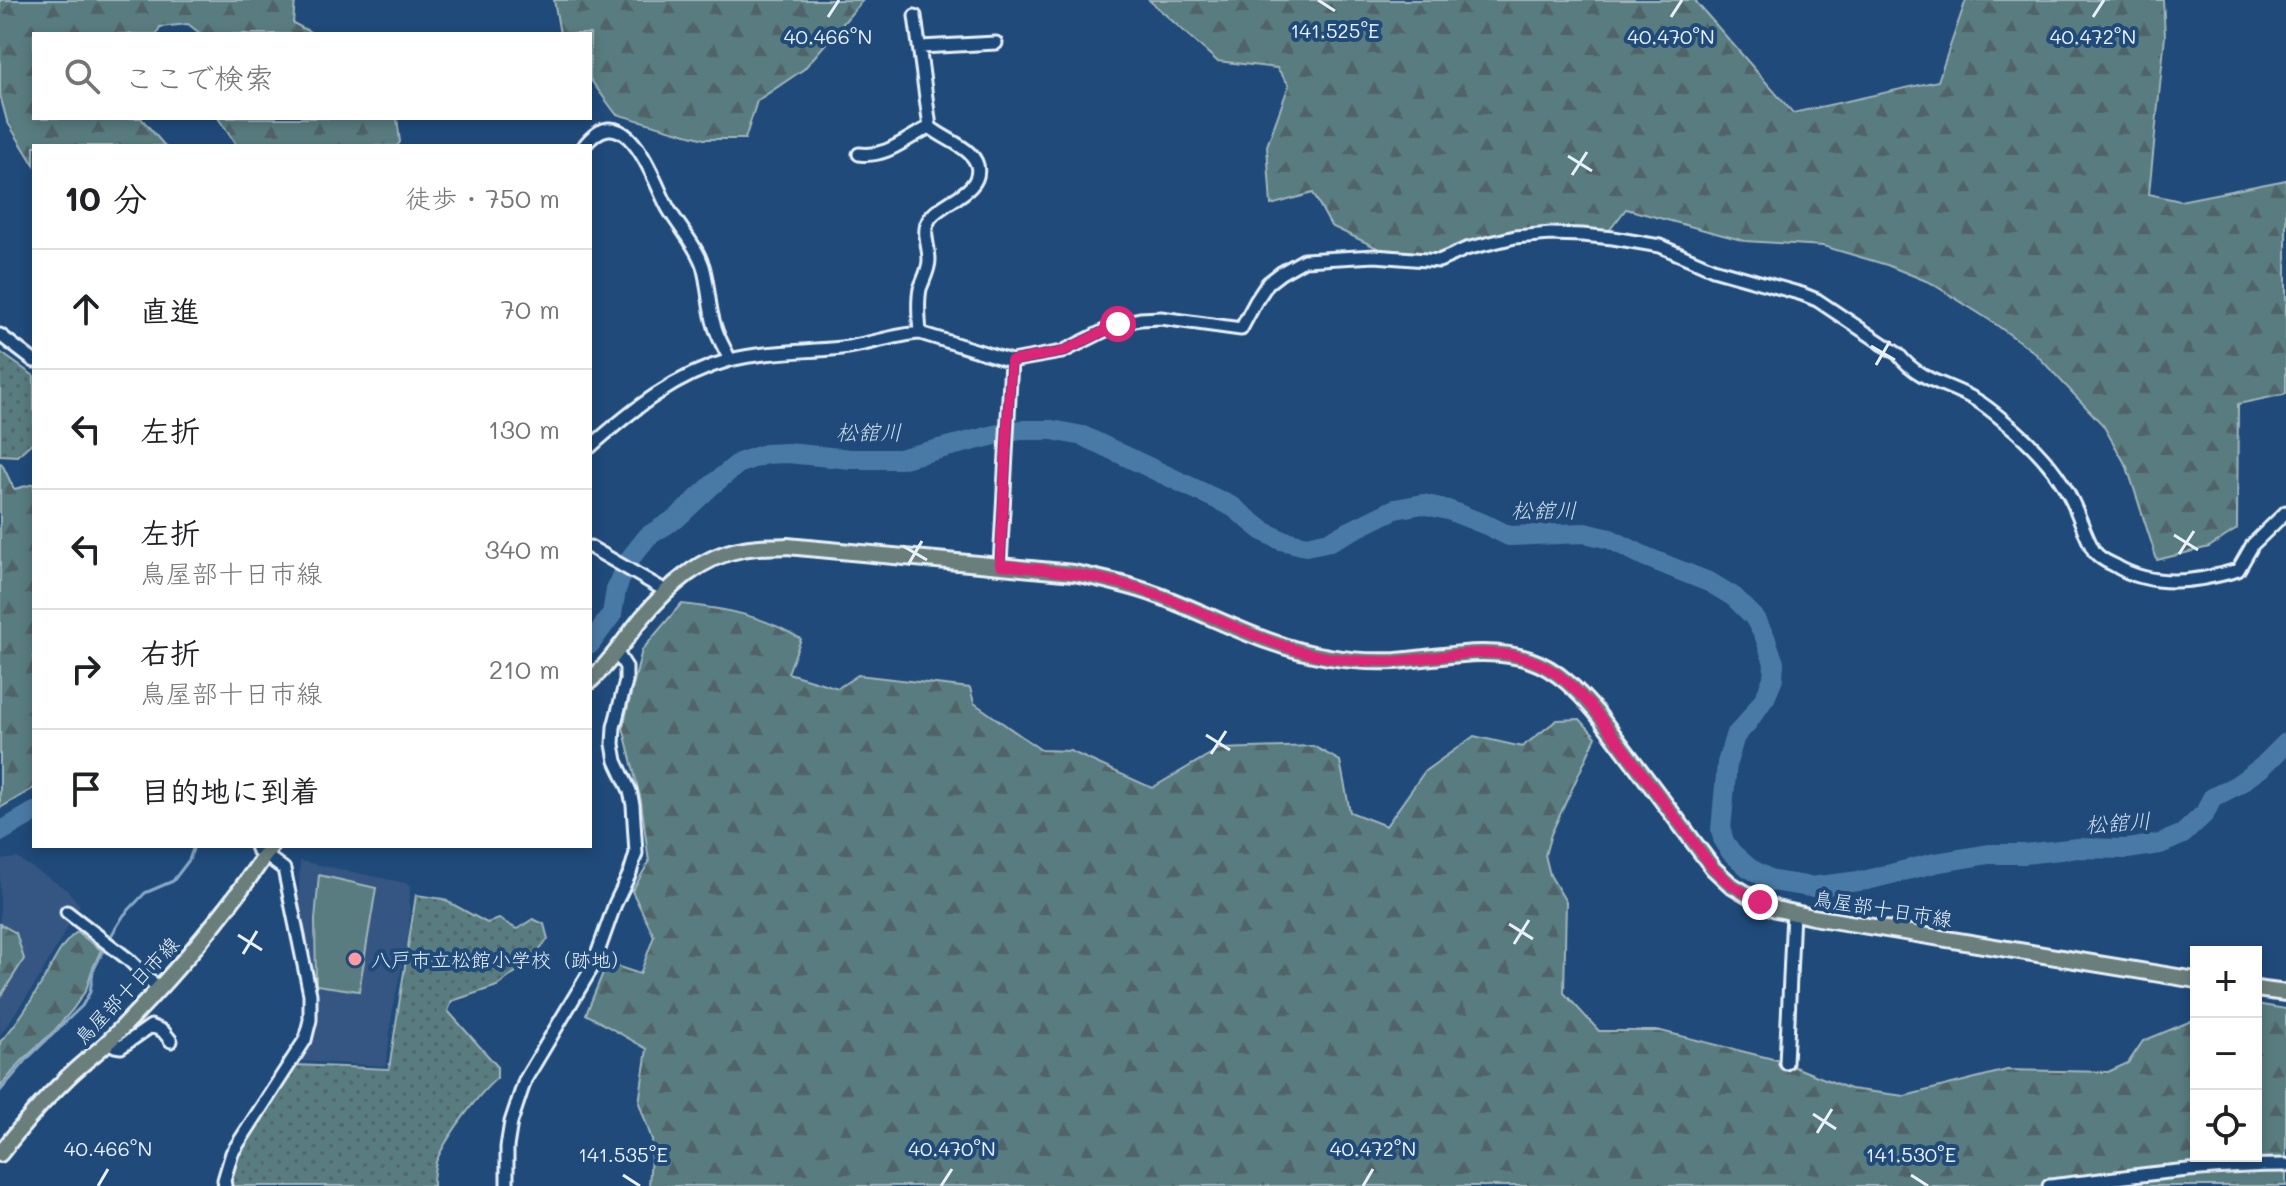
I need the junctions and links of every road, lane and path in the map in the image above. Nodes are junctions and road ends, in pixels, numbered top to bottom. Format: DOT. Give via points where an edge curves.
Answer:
graph roads {
  1 [pos="915,16"];
  2 [pos="996,43"];
  3 [pos="920,47"];
  4 [pos="930,127"];
  5 [pos="586,144"];
  6 [pos="859,154"];
  7 [pos="920,333"];
  8 [pos="0,335"];
  9 [pos="32,359"];
  10 [pos="730,360"];
  11 [pos="1011,361"];
  12 [pos="592,445"];
  13 [pos="2286,512"];
  14 [pos="592,548"];
  15 [pos="1000,565"];
  16 [pos="666,591"];
  17 [pos="617,653"];
  18 [pos="592,679"];
  19 [pos="264,849"];
  20 [pos="67,912"];
  21 [pos="1793,913"];
  22 [pos="2190,979"];
  23 [pos="158,988"];
  24 [pos="2262,990"];
  25 [pos="2286,993"];
  26 [pos="109,1041"];
  27 [pos="171,1041"];
  28 [pos="1786,1063"];
  29 [pos="0,1153"];
  30 [pos="2286,1165"];
  31 [pos="225,1186"];
  32 [pos="507,1186"];
  33 [pos="2049,1186"];
  1 -- 3 [label="street"];
  2 -- 3 [label="street"];
  3 -- 4 [label="street"];
  4 -- 6 [label="street" via="882,153"];
  4 -- 7 [label="street" via="972,156 977,176 927,223 929,264 918,303"];
  5 -- 10 [label="street" via="606,128 628,135 635,145 703,267 714,327"];
  7 -- 10 [label="street" via="844,348"];
  7 -- 11 [label="street"];
  8 -- 9 [label="street"];
  10 -- 12 [label="street" via="664,388"];
  11 -- 13 [label="street" via="1062,352 1140,319 1241,329 1268,283 1304,260 1375,256 1439,261 1515,237 1613,238 1660,246 1713,269 1817,300 1898,354 1922,377 1976,400 2048,462 2096,554 2128,573 2159,581 2205,579 2238,570 2253,544"];
  11 -- 15 [label="street"];
  14 -- 16 [label="street"];
  15 -- 16 [label="main road, 鳥屋部十日市線" via="787,546 742,549 711,559"];
  15 -- 21 [label="main road, 鳥屋部十日市線" via="1112,581 1293,650 1325,657 1396,661 1498,654 1531,660 1578,691 1713,868 1743,894"];
  16 -- 17 [label="main road, 鳥屋部十日市線"];
  17 -- 18 [label="main road, 鳥屋部十日市線"];
  17 -- 32 [label="street" via="626,667 626,681 613,744 633,805 636,853 593,966 525,1080 511,1122"];
  19 -- 23 [label="main road, 鳥屋部十日市線" via="229,906"];
  19 -- 31 [label="street" via="284,869 310,994 310,1020 305,1040 232,1153"];
  20 -- 23 [label="street"];
  21 -- 22 [label="main road, 鳥屋部十日市線"];
  21 -- 28 [label="street"];
  23 -- 26 [label="main road, 鳥屋部十日市線"];
  24 -- 25 [label="main road"];
  26 -- 27 [label="street" via="121,1047 151,1026"];
  26 -- 29 [label="main road, 鳥屋部十日市線" via="66,1078"];
  30 -- 33 [label="street" via="2201,1168"];
}
